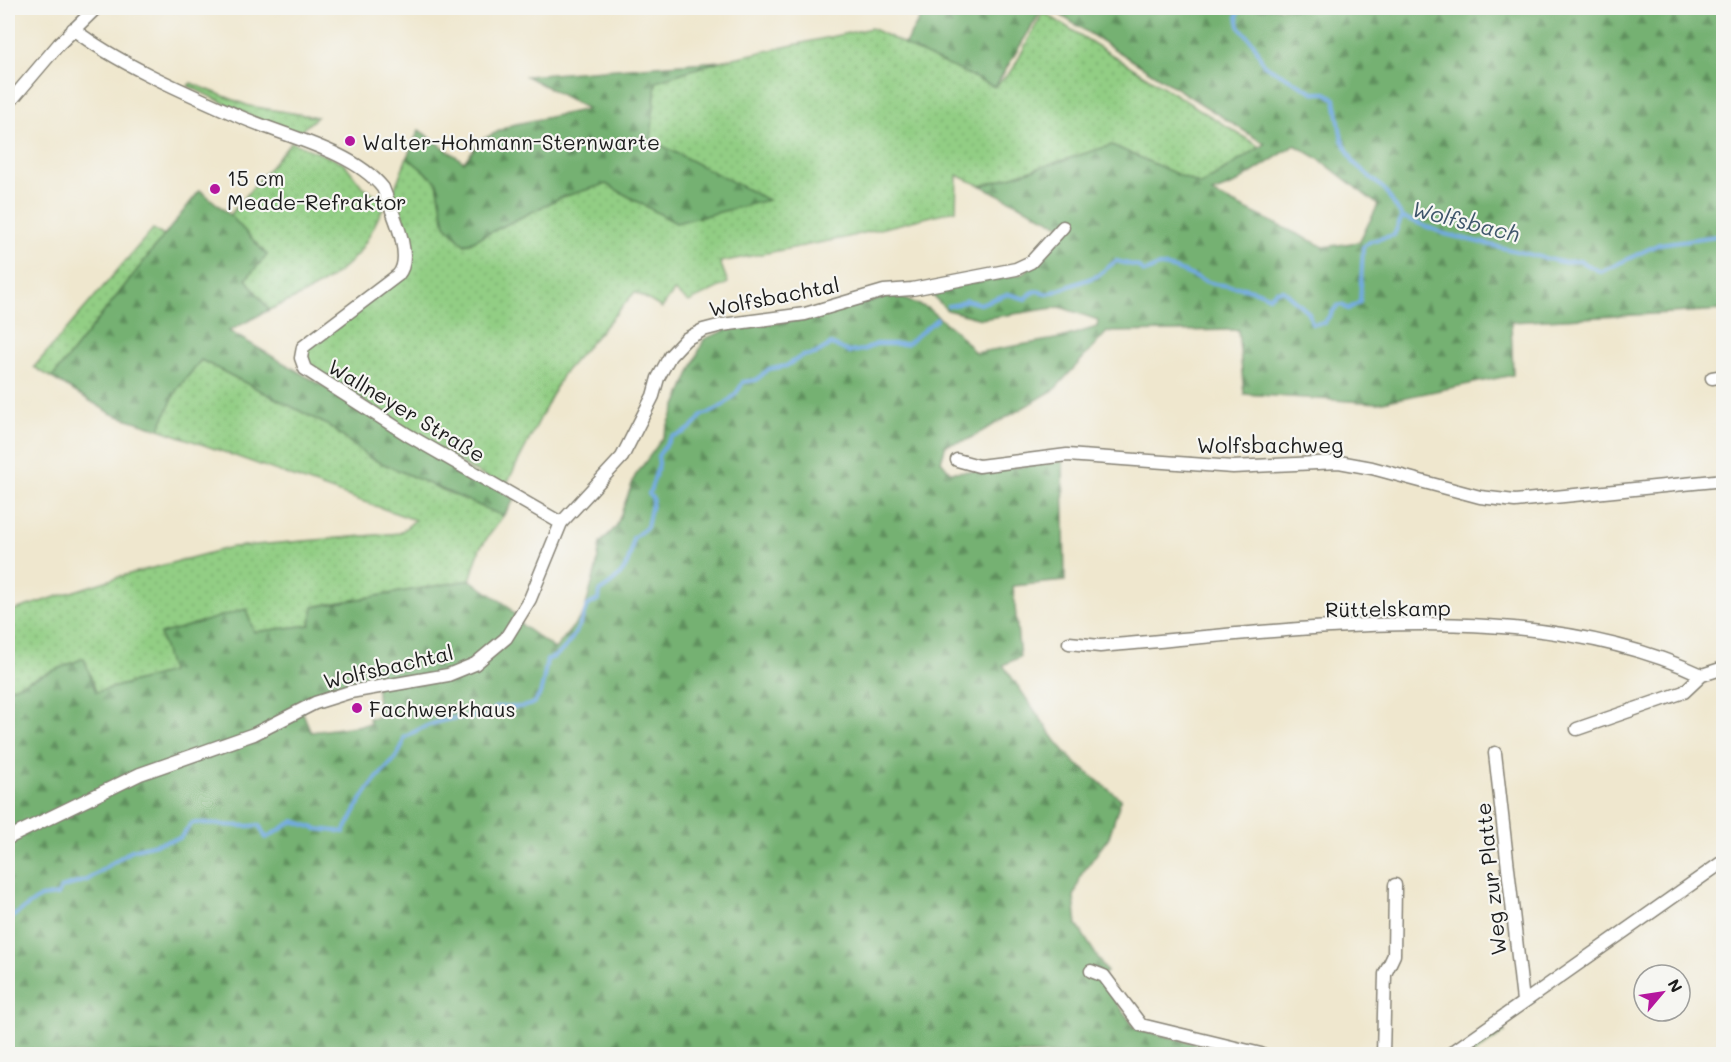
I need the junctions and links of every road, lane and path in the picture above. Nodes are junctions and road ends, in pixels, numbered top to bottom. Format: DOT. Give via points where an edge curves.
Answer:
graph roads {
  1 [pos="96,8"];
  2 [pos="73,29"];
  3 [pos="8,104"];
  4 [pos="1063,227"];
  5 [pos="957,460"];
  6 [pos="1724,480"];
  7 [pos="561,523"];
  8 [pos="1070,643"];
  9 [pos="1724,668"];
  10 [pos="1702,675"];
  11 [pos="1577,729"];
  12 [pos="1495,753"];
  13 [pos="8,838"];
  14 [pos="1724,861"];
  15 [pos="1395,885"];
  16 [pos="1091,971"];
  17 [pos="1523,1000"];
  18 [pos="1261,1054"];
  19 [pos="1383,1054"];
  20 [pos="1450,1054"];
  1 -- 2 [label="street"];
  2 -- 3 [label="street"];
  2 -- 7 [label="street, Wallneyer Straße" via="97,46 179,88 236,116 348,161 376,180 383,188 405,251 405,264 398,275 303,347 304,369 408,435"];
  4 -- 7 [label="street, Wolfsbachtal" via="1031,262 1016,268 884,291 805,314 723,325 687,339 670,356 622,456"];
  5 -- 6 [label="street, Wolfsbachweg" via="979,466 1067,455 1233,467 1339,462 1480,497 1515,501"];
  7 -- 13 [label="street, Wolfsbachtal" via="530,599 506,638 475,664 448,675 350,692 315,703 254,734 140,774"];
  8 -- 10 [label="street, Rüttelskamp" via="1100,646 1377,624 1541,630 1597,640 1674,662"];
  9 -- 10 [label="street"];
  10 -- 11 [label="street" via="1684,692"];
  12 -- 17 [label="street, Weg zur Platte"];
  14 -- 17 [label="street"];
  15 -- 19 [label="street" via="1394,955 1385,974"];
  16 -- 18 [label="street" via="1104,976 1141,1025"];
  17 -- 20 [label="street"];
}
